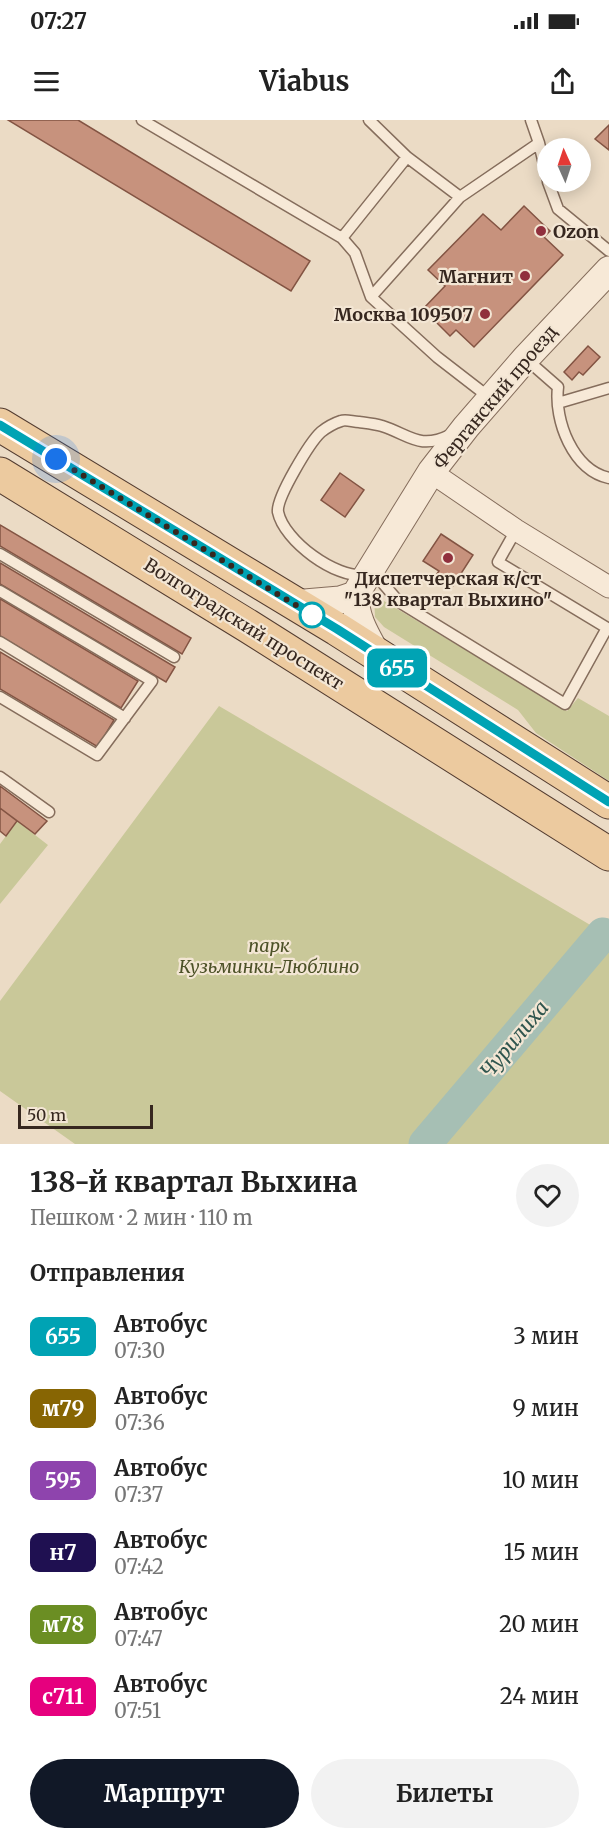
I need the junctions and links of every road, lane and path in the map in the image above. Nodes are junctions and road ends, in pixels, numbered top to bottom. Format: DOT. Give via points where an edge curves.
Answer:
graph roads {
  1 [pos="142,120"];
  2 [pos="369,120"];
  3 [pos="531,120"];
  4 [pos="538,138"];
  5 [pos="537,145"];
  6 [pos="407,157"];
  7 [pos="552,192"];
  8 [pos="460,197"];
  9 [pos="342,238"];
  10 [pos="609,251"];
  11 [pos="609,270"];
  12 [pos="371,297"];
  13 [pos="525,359"];
  14 [pos="609,388"];
  15 [pos="490,399"];
  16 [pos="558,403"];
  17 [pos="0,425"];
  18 [pos="466,427"];
  19 [pos="431,472"];
  20 [pos="0,474"];
  21 [pos="609,478"];
  22 [pos="516,530"];
  23 [pos="0,554"];
  24 [pos="366,576"];
  25 [pos="609,587"];
  26 [pos="0,591"];
  27 [pos="292,604"];
  28 [pos="0,642"];
  29 [pos="377,655"];
  30 [pos="174,657"];
  31 [pos="0,698"];
  32 [pos="125,718"];
  33 [pos="0,777"];
  34 [pos="609,802"];
  35 [pos="49,812"];
  36 [pos="609,854"];
  1 -- 9 [label="lane"];
  2 -- 6 [label="lane"];
  3 -- 4 [label="lane"];
  5 -- 8 [label="lane"];
  6 -- 8 [label="lane"];
  6 -- 9 [label="lane"];
  7 -- 10 [label="lane" via="558,209"];
  8 -- 12 [label="lane"];
  9 -- 12 [label="lane" via="355,253"];
  11 -- 13 [label="street, Ферганский проезд"];
  12 -- 15 [label="lane"];
  13 -- 15 [label="street, Ферганский проезд"];
  13 -- 16 [label="lane" via="558,387"];
  14 -- 16 [label="lane"];
  15 -- 18 [label="street, Ферганский проезд"];
  16 -- 21 [label="lane" via="567,442 586,468"];
  17 -- 27 [label="main road"];
  18 -- 19 [label="street, Ферганский проезд"];
  18 -- 24 [label="lane" via="438,441 416,442 381,426 343,420 314,441 279,499 282,523 308,552 349,575"];
  19 -- 22 [label="street"];
  19 -- 24 [label="street, Ферганский проезд"];
  20 -- 36 [label="main road, Волгоградский проспект"];
  22 -- 24 [label="lane" via="498,562 608,628 565,704 399,602 380,580"];
  22 -- 25 [label="street"];
  23 -- 30 [label="lane"];
  24 -- 27 [label="street" via="340,600"];
  24 -- 29 [label="street" via="355,608 359,624"];
  26 -- 32 [label="lane" via="152,681"];
  27 -- 29 [label="main road"];
  28 -- 32 [label="lane"];
  29 -- 34 [label="main road"];
  31 -- 32 [label="lane" via="97,755"];
  33 -- 35 [label="lane"];
}
